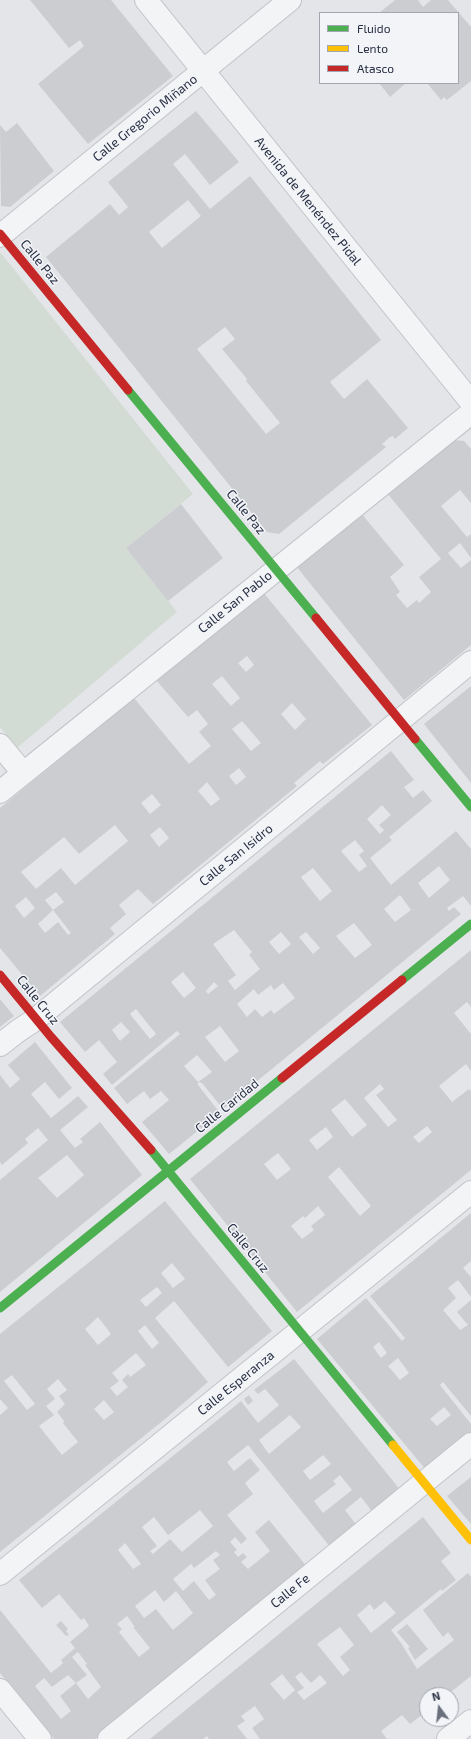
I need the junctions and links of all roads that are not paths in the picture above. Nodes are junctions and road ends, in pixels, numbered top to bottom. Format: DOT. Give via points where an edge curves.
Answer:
graph roads {
  1 [pos="146,0"];
  2 [pos="290,0"];
  3 [pos="203,71"];
  4 [pos="0,235"];
  5 [pos="471,402"];
  6 [pos="471,414"];
  7 [pos="276,570"];
  8 [pos="471,662"];
  9 [pos="400,720"];
  10 [pos="0,745"];
  11 [pos="23,773"];
  12 [pos="0,792"];
  13 [pos="471,807"];
  14 [pos="471,924"];
  15 [pos="0,975"];
  16 [pos="36,1019"];
  17 [pos="0,1045"];
  18 [pos="169,1170"];
  19 [pos="471,1192"];
  20 [pos="0,1308"];
  21 [pos="299,1332"];
  22 [pos="471,1444"];
  23 [pos="423,1482"];
  24 [pos="471,1540"];
  25 [pos="0,1574"];
  26 [pos="0,1690"];
  27 [pos="471,1721"];
  28 [pos="40,1739"];
  29 [pos="109,1739"];
  30 [pos="448,1739"];
  1 -- 3 [label="street, Avenida de Menéndez Pidal"];
  2 -- 3 [label="street, Calle Gregorio Miñano"];
  3 -- 4 [label="street, Calle Gregorio Miñano"];
  3 -- 5 [label="street, Avenida de Menéndez Pidal"];
  4 -- 7 [label="street, Calle Paz"];
  6 -- 7 [label="street, Calle San Pablo"];
  7 -- 9 [label="street, Calle Paz"];
  7 -- 11 [label="street, Calle San Pablo"];
  8 -- 9 [label="street, Calle San Isidro"];
  9 -- 13 [label="street, Calle Paz"];
  9 -- 16 [label="street, Calle San Isidro"];
  10 -- 11 [label="street"];
  11 -- 12 [label="street, Calle San Pablo"];
  14 -- 18 [label="street, Calle Caridad"];
  15 -- 16 [label="street, Calle Cruz"];
  16 -- 17 [label="street, Calle San Isidro"];
  16 -- 18 [label="street, Calle Cruz"];
  18 -- 20 [label="street, Calle Caridad"];
  18 -- 21 [label="street, Calle Cruz"];
  19 -- 21 [label="street, Calle Esperanza"];
  21 -- 23 [label="street, Calle Cruz"];
  21 -- 25 [label="street, Calle Esperanza"];
  22 -- 23 [label="street, Calle Fe"];
  23 -- 24 [label="street, Calle Cruz"];
  23 -- 29 [label="street, Calle Fe"];
  26 -- 28 [label="street"];
  27 -- 30 [label="street"];
}
